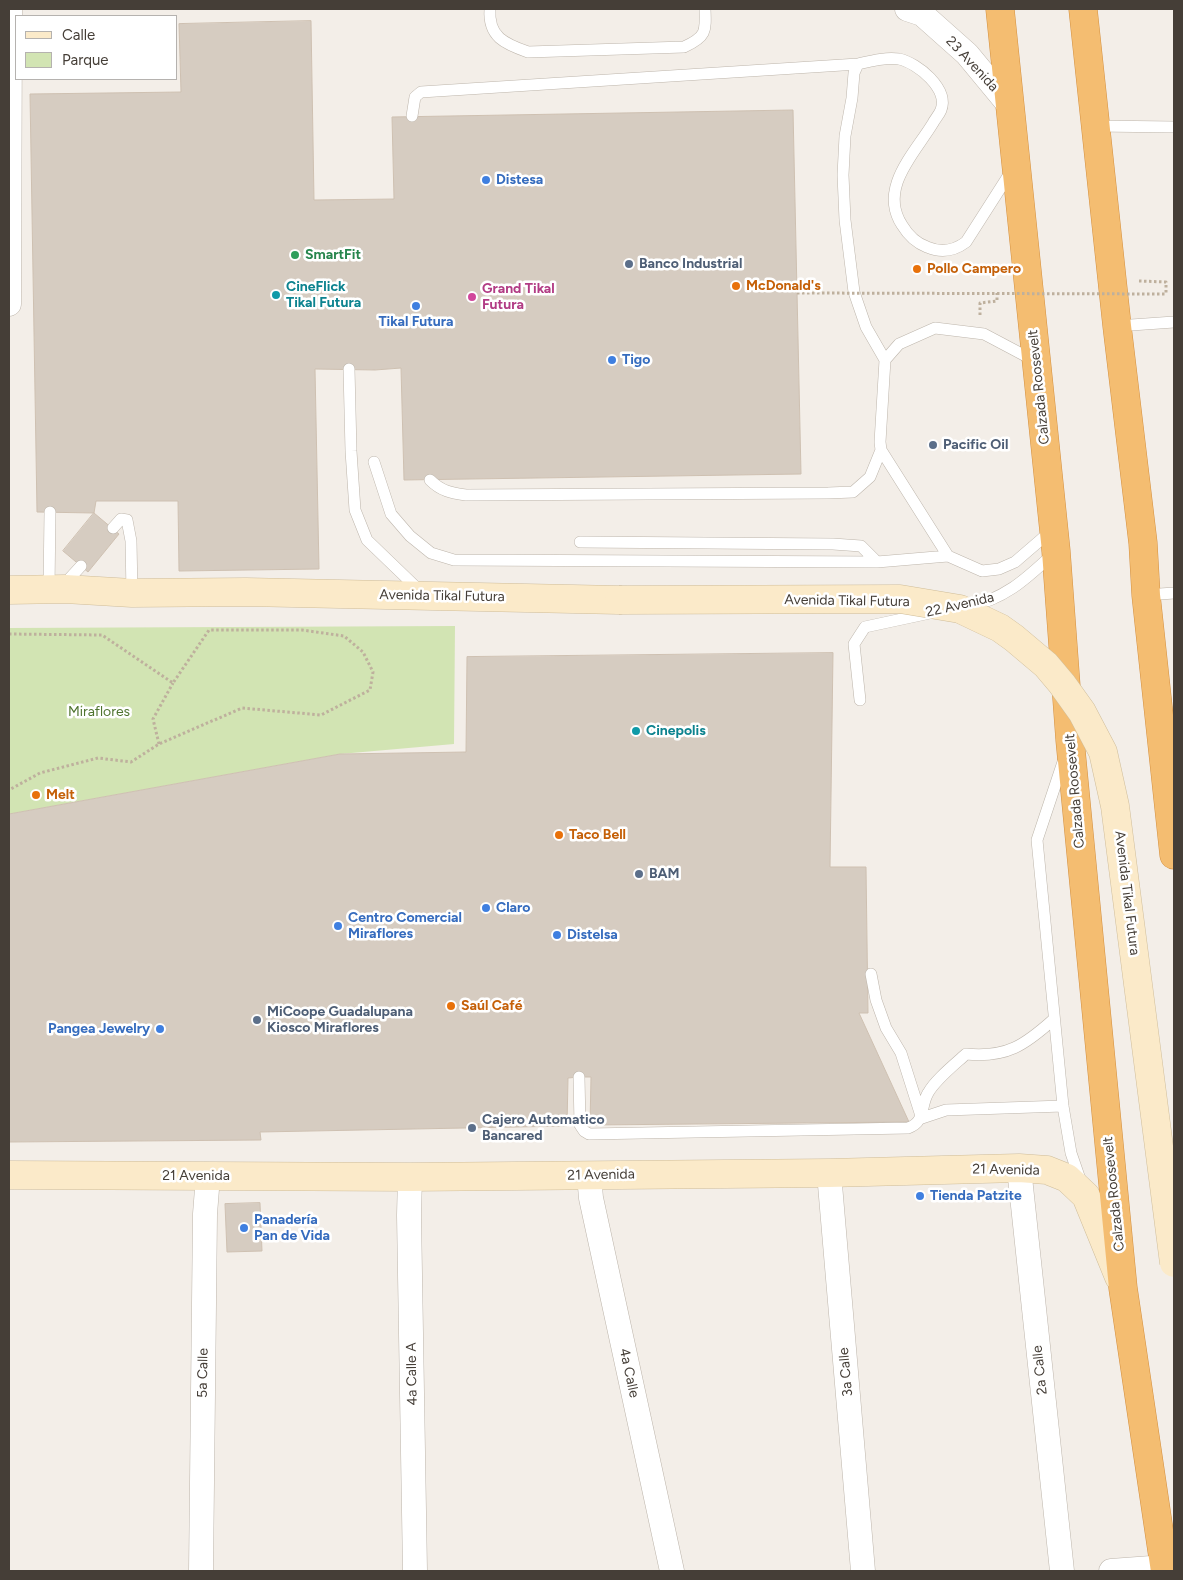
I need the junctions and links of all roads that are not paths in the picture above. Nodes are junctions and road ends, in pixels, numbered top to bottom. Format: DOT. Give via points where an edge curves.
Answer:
graph roads {
  1 [pos="10,9"];
  2 [pos="490,9"];
  3 [pos="705,9"];
  4 [pos="907,9"];
  5 [pos="1000,9"];
  6 [pos="1083,9"];
  7 [pos="9,62"];
  8 [pos="858,64"];
  9 [pos="1010,106"];
  10 [pos="412,116"];
  11 [pos="1096,126"];
  12 [pos="1174,126"];
  13 [pos="1016,164"];
  14 [pos="9,304"];
  15 [pos="1174,322"];
  16 [pos="1117,326"];
  17 [pos="885,360"];
  18 [pos="1037,362"];
  19 [pos="349,369"];
  20 [pos="881,450"];
  21 [pos="374,462"];
  22 [pos="430,480"];
  23 [pos="50,512"];
  24 [pos="113,528"];
  25 [pos="1055,540"];
  26 [pos="580,542"];
  27 [pos="948,556"];
  28 [pos="877,562"];
  29 [pos="81,566"];
  30 [pos="57,589"];
  31 [pos="9,590"];
  32 [pos="132,593"];
  33 [pos="1174,593"];
  34 [pos="1146,595"];
  35 [pos="424,596"];
  36 [pos="860,700"];
  37 [pos="1070,740"];
  38 [pos="1171,801"];
  39 [pos="1174,855"];
  40 [pos="871,974"];
  41 [pos="1054,1019"];
  42 [pos="579,1077"];
  43 [pos="1063,1106"];
  44 [pos="922,1118"];
  45 [pos="1019,1168"];
  46 [pos="829,1172"];
  47 [pos="589,1174"];
  48 [pos="9,1175"];
  49 [pos="208,1176"];
  50 [pos="410,1177"];
  51 [pos="1086,1196"];
  52 [pos="1174,1263"];
  53 [pos="1123,1288"];
  54 [pos="1165,1569"];
  55 [pos="201,1571"];
  56 [pos="415,1571"];
  57 [pos="672,1571"];
  58 [pos="863,1571"];
  59 [pos="1062,1571"];
  60 [pos="1111,1571"];
  1 -- 7 [label="street"];
  2 -- 3 [label="lane" via="490,20 496,34 507,45 528,52 684,47 704,35"];
  4 -- 9 [label="street, 23 Avenida" via="922,14 967,54"];
  5 -- 9 [label="highway, Calzada Roosevelt"];
  6 -- 11 [label="highway"];
  7 -- 14 [label="street"];
  8 -- 10 [label="lane" via="420,92 415,96"];
  8 -- 13 [label="lane" via="899,59 924,73 942,96 941,109 904,165 894,192 898,218 914,240 938,251 956,249 966,242"];
  8 -- 17 [label="lane" via="854,72 845,136 845,220 854,292 866,327"];
  9 -- 13 [label="highway, Calzada Roosevelt"];
  11 -- 12 [label="lane"];
  11 -- 16 [label="highway"];
  13 -- 18 [label="highway, Calzada Roosevelt"];
  15 -- 16 [label="lane"];
  16 -- 34 [label="highway" via="1143,543"];
  17 -- 18 [label="lane" via="899,344 935,328 984,334"];
  17 -- 20 [label="lane"];
  18 -- 25 [label="highway, Calzada Roosevelt"];
  19 -- 35 [label="lane" via="355,510 367,540"];
  20 -- 22 [label="lane" via="870,478 853,492 466,495 446,492"];
  20 -- 27 [label="lane"];
  21 -- 28 [label="lane" via="391,514 431,553 454,560"];
  23 -- 30 [label="lane"];
  24 -- 32 [label="lane" via="121,519 127,520 131,541"];
  25 -- 27 [label="lane" via="1000,569 982,571"];
  25 -- 36 [label="lane, 22 Avenida" via="1023,582 1006,594 971,606 866,627 854,644"];
  25 -- 37 [label="highway, Calzada Roosevelt"];
  26 -- 28 [label="lane" via="834,544 861,546"];
  27 -- 28 [label="lane"];
  29 -- 30 [label="lane"];
  30 -- 31 [label="street, Avenida Tikal Futura"];
  30 -- 32 [label="street, Avenida Tikal Futura"];
  32 -- 35 [label="street, Avenida Tikal Futura"];
  33 -- 34 [label="lane"];
  34 -- 38 [label="highway"];
  35 -- 52 [label="street, Avenida Tikal Futura, bridge" via="618,600 900,599 960,610 1000,628 1046,665 1082,712 1103,752 1115,806"];
  37 -- 41 [label="lane" via="1037,840"];
  37 -- 53 [label="highway, Calzada Roosevelt"];
  38 -- 39 [label="highway"];
  40 -- 44 [label="lane" via="876,1000 886,1028 901,1053"];
  41 -- 43 [label="lane"];
  41 -- 44 [label="lane" via="1032,1038 1007,1052 966,1054 927,1094"];
  42 -- 44 [label="lane" via="580,1125 589,1134 908,1128"];
  43 -- 44 [label="lane" via="946,1110"];
  43 -- 51 [label="lane" via="1072,1153"];
  45 -- 46 [label="street, 21 Avenida"];
  45 -- 51 [label="street, 21 Avenida" via="1047,1170 1067,1178"];
  45 -- 59 [label="street, 2a Calle"];
  46 -- 47 [label="street, 21 Avenida"];
  46 -- 58 [label="street, 3a Calle"];
  47 -- 50 [label="street, 21 Avenida"];
  47 -- 57 [label="street, 4a Calle" via="591,1198"];
  48 -- 49 [label="street, 21 Avenida"];
  49 -- 50 [label="street, 21 Avenida"];
  49 -- 55 [label="street, 5a Calle"];
  50 -- 56 [label="street, 4a Calle A"];
  51 -- 53 [label="street, 21 Avenida"];
  53 -- 54 [label="highway, Calzada Roosevelt"];
  54 -- 60 [label="street"];
}
